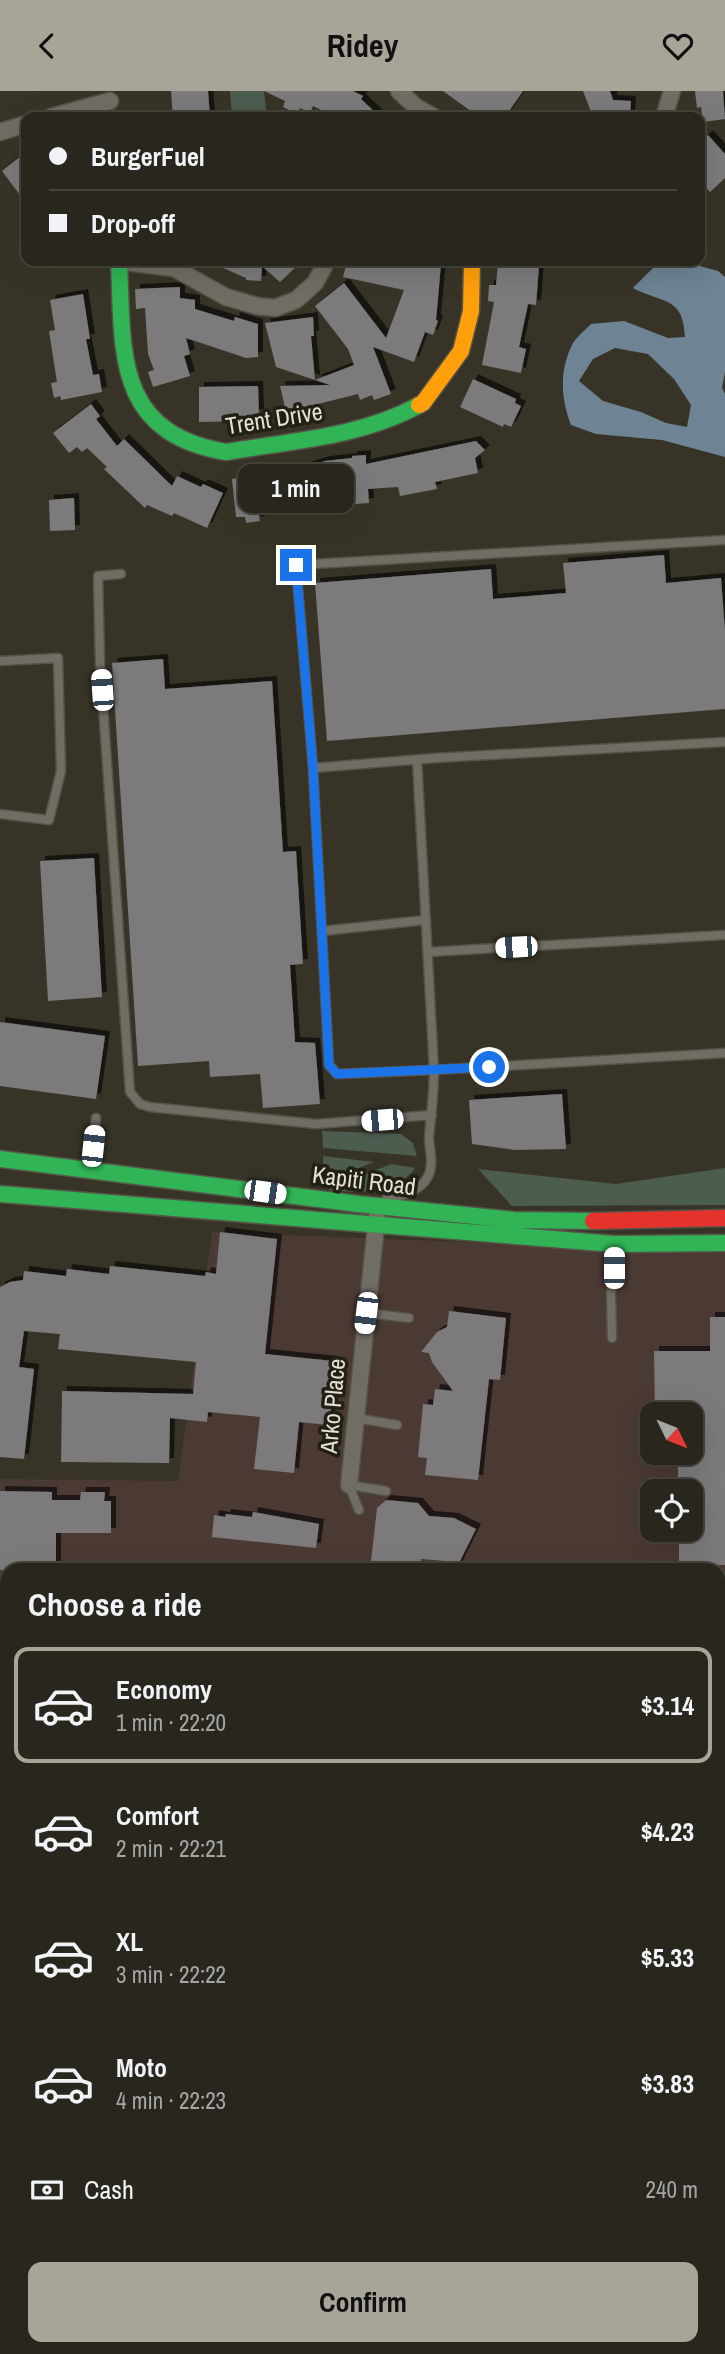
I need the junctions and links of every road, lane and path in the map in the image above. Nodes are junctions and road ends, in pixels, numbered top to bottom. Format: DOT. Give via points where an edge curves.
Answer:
graph roads {
  1 [pos="399,91"];
  2 [pos="672,91"];
  3 [pos="109,96"];
  4 [pos="65,112"];
  5 [pos="426,112"];
  6 [pos="666,112"];
  7 [pos="21,126"];
  8 [pos="0,132"];
  9 [pos="118,266"];
  10 [pos="158,266"];
  11 [pos="324,266"];
  12 [pos="472,266"];
  13 [pos="725,540"];
  14 [pos="121,574"];
  15 [pos="0,660"];
  16 [pos="725,742"];
  17 [pos="417,760"];
  18 [pos="313,768"];
  19 [pos="0,814"];
  20 [pos="426,920"];
  21 [pos="322,931"];
  22 [pos="725,935"];
  23 [pos="428,952"];
  24 [pos="725,1053"];
  25 [pos="434,1070"];
  26 [pos="432,1115"];
  27 [pos="96,1118"];
  28 [pos="0,1159"];
  29 [pos="91,1170"];
  30 [pos="0,1194"];
  31 [pos="379,1206"];
  32 [pos="725,1218"];
  33 [pos="579,1221"];
  34 [pos="376,1223"];
  35 [pos="725,1243"];
  36 [pos="614,1244"];
  37 [pos="366,1313"];
  38 [pos="409,1318"];
  39 [pos="612,1338"];
  40 [pos="356,1418"];
  41 [pos="397,1425"];
  42 [pos="349,1485"];
  43 [pos="386,1491"];
  44 [pos="359,1510"];
  1 -- 5 [label="street"];
  2 -- 6 [label="street"];
  3 -- 4 [label="street"];
  7 -- 8 [label="street"];
  9 -- 12 [label="main road, Trent Drive" via="128,377 139,402 156,422 203,447 226,452 365,428 423,403 461,351 471,311"];
  10 -- 11 [label="street" via="174,268 226,297 275,308 296,300 315,283"];
  13 -- 18 [label="lane" via="296,565"];
  14 -- 26 [label="lane" via="98,576 130,1093 150,1107 316,1124"];
  15 -- 19 [label="lane" via="58,658 61,771 48,820"];
  16 -- 17 [label="lane"];
  17 -- 18 [label="lane"];
  17 -- 20 [label="lane"];
  18 -- 21 [label="lane"];
  20 -- 21 [label="lane"];
  20 -- 23 [label="lane"];
  21 -- 25 [label="lane" via="331,1069 337,1074"];
  22 -- 23 [label="lane"];
  23 -- 25 [label="lane"];
  24 -- 25 [label="lane"];
  25 -- 26 [label="lane"];
  26 -- 31 [label="lane" via="428,1177 415,1189"];
  27 -- 29 [label="lane"];
  28 -- 29 [label="main road, Kapiti Road"];
  29 -- 31 [label="main road, Kapiti Road"];
  30 -- 34 [label="main road, Kapiti Road"];
  31 -- 33 [label="main road, Kapiti Road" via="514,1220"];
  31 -- 34 [label="street, Arko Place"];
  32 -- 33 [label="main road, Kapiti Road"];
  33 -- 36 [label="main road"];
  34 -- 36 [label="main road, Kapiti Road"];
  34 -- 37 [label="street, Arko Place"];
  35 -- 36 [label="main road, Kapiti Road"];
  36 -- 39 [label="lane"];
  37 -- 38 [label="lane"];
  37 -- 40 [label="street, Arko Place"];
  40 -- 41 [label="lane"];
  40 -- 42 [label="street, Arko Place"];
  42 -- 43 [label="lane"];
  42 -- 44 [label="lane"];
}
